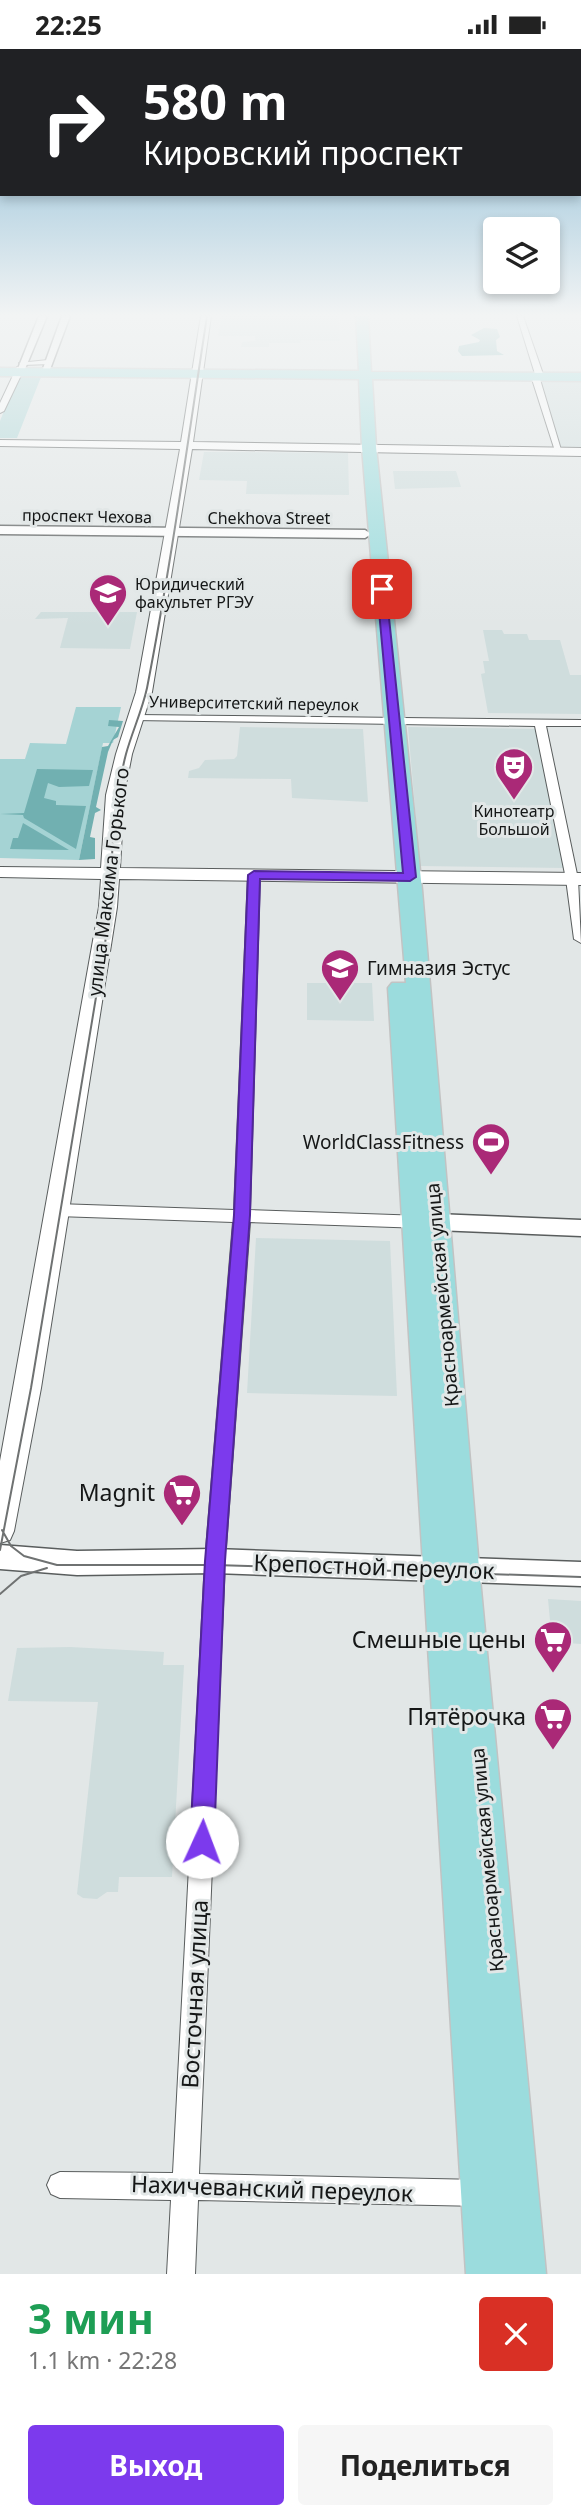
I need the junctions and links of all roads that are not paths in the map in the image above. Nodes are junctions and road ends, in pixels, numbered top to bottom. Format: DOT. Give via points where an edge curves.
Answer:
graph roads {
  1 [pos="189,420"];
  2 [pos="362,420"];
  3 [pos="549,420"];
  4 [pos="0,443"];
  5 [pos="186,445"];
  6 [pos="364,447"];
  7 [pos="558,451"];
  8 [pos="581,451"];
  9 [pos="0,530"];
  10 [pos="173,533"];
  11 [pos="365,534"];
  12 [pos="137,717"];
  13 [pos="387,720"];
  14 [pos="540,723"];
  15 [pos="581,723"];
  16 [pos="0,872"];
  17 [pos="108,873"];
  18 [pos="254,875"];
  19 [pos="401,877"];
  20 [pos="577,879"];
  21 [pos="581,939"];
  22 [pos="57,1210"];
  23 [pos="242,1215"];
  24 [pos="426,1222"];
  25 [pos="581,1228"];
  26 [pos="0,1531"];
  27 [pos="0,1557"];
  28 [pos="215,1561"];
  29 [pos="451,1568"];
  30 [pos="581,1574"];
  31 [pos="60,2185"];
  32 [pos="186,2185"];
  33 [pos="484,2193"];
  34 [pos="181,2274"];
  35 [pos="489,2274"];
  36 [pos="523,2274"];
  1 -- 5 [label="main road, улица Максима Горького"];
  2 -- 6 [label="main road, Красноармейская улица"];
  3 -- 7 [label="street"];
  4 -- 5 [label="main road"];
  5 -- 6 [label="main road"];
  5 -- 10 [label="main road, улица Максима Горького"];
  6 -- 7 [label="main road"];
  6 -- 11 [label="main road, Красноармейская улица"];
  6 -- 13 [label="main road, Красноармейская улица"];
  7 -- 8 [label="main road"];
  9 -- 10 [label="street, проспект Чехова"];
  10 -- 11 [label="street, Chekhova Street"];
  10 -- 12 [label="main road, улица Максима Горького"];
  11 -- 13 [label="main road, Красноармейская улица"];
  12 -- 13 [label="street, Университетский переулок"];
  12 -- 17 [label="main road, улица Максима Горького" via="115,795"];
  13 -- 14 [label="street, Университетский переулок"];
  13 -- 19 [label="main road, Красноармейская улица"];
  14 -- 15 [label="street, Университетский переулок"];
  14 -- 20 [label="street"];
  16 -- 17 [label="main road"];
  17 -- 18 [label="main road"];
  17 -- 22 [label="main road, улица Максима Горького" via="108,907"];
  18 -- 19 [label="main road"];
  18 -- 23 [label="street, Восточная улица"];
  19 -- 20 [label="main road"];
  19 -- 24 [label="main road, Красноармейская улица"];
  20 -- 21 [label="street"];
  22 -- 23 [label="street"];
  22 -- 26 [label="main road, улица Максима Горького"];
  23 -- 24 [label="street"];
  23 -- 28 [label="street, Восточная улица"];
  24 -- 25 [label="street"];
  24 -- 29 [label="main road, Красноармейская улица"];
  27 -- 28 [label="street, Крепостной переулок" via="77,1563"];
  28 -- 29 [label="street, Крепостной переулок"];
  28 -- 32 [label="street, Восточная улица"];
  29 -- 30 [label="street, Крепостной переулок"];
  29 -- 33 [label="main road, Красноармейская улица"];
  29 -- 36 [label="main road, Красноармейская улица"];
  31 -- 32 [label="street, Нахичеванский переулок"];
  32 -- 33 [label="street, Нахичеванский переулок" via="342,2193"];
  32 -- 34 [label="street, Восточная улица"];
  33 -- 35 [label="main road, Красноармейская улица"];
}
